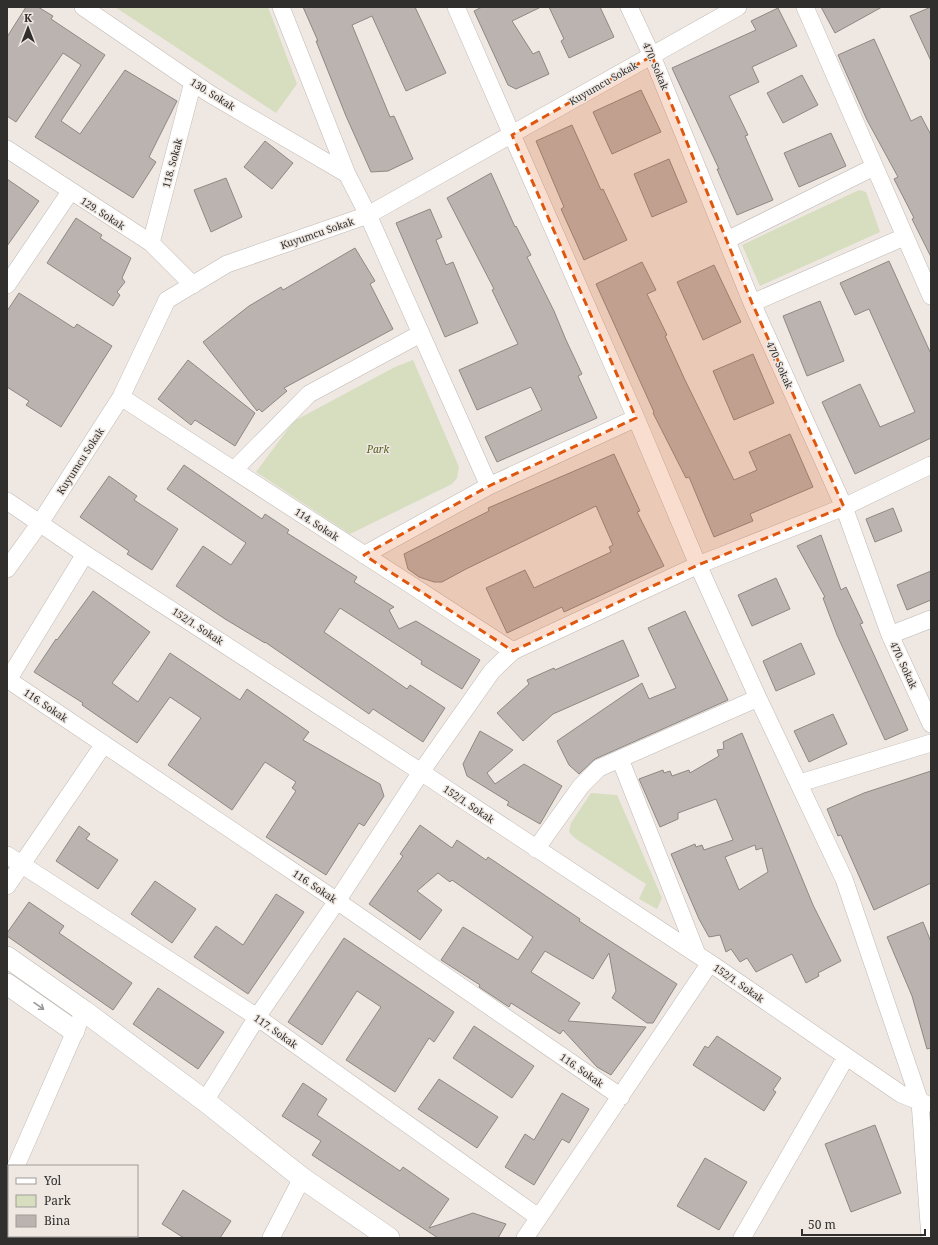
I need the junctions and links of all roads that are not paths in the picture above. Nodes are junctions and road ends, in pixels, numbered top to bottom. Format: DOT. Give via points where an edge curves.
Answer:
graph roads {
  1 [pos="83,7"];
  2 [pos="281,7"];
  3 [pos="456,7"];
  4 [pos="629,7"];
  5 [pos="738,7"];
  6 [pos="805,7"];
  7 [pos="652,56"];
  8 [pos="193,82"];
  9 [pos="512,135"];
  10 [pos="7,149"];
  11 [pos="874,167"];
  12 [pos="347,174"];
  13 [pos="70,192"];
  14 [pos="368,215"];
  15 [pos="904,237"];
  16 [pos="727,240"];
  17 [pos="151,243"];
  18 [pos="193,284"];
  19 [pos="7,285"];
  20 [pos="931,296"];
  21 [pos="752,304"];
  22 [pos="420,334"];
  23 [pos="121,397"];
  24 [pos="636,418"];
  25 [pos="931,465"];
  26 [pos="234,470"];
  27 [pos="489,486"];
  28 [pos="7,501"];
  29 [pos="844,507"];
  30 [pos="40,523"];
  31 [pos="85,554"];
  32 [pos="364,555"];
  33 [pos="698,565"];
  34 [pos="7,569"];
  35 [pos="931,619"];
  36 [pos="890,635"];
  37 [pos="512,651"];
  38 [pos="8,679"];
  39 [pos="758,698"];
  40 [pos="931,724"];
  41 [pos="931,743"];
  42 [pos="104,744"];
  43 [pos="620,759"];
  44 [pos="421,772"];
  45 [pos="800,783"];
  46 [pos="536,849"];
  47 [pos="7,855"];
  48 [pos="22,865"];
  49 [pos="7,886"];
  50 [pos="337,901"];
  51 [pos="7,957"];
  52 [pos="704,959"];
  53 [pos="7,984"];
  54 [pos="84,1011"];
  55 [pos="257,1017"];
  56 [pos="74,1030"];
  57 [pos="846,1057"];
  58 [pos="621,1097"];
  59 [pos="205,1101"];
  60 [pos="926,1104"];
  61 [pos="16,1165"];
  62 [pos="302,1178"];
  63 [pos="538,1217"];
  64 [pos="270,1238"];
  65 [pos="389,1238"];
  66 [pos="526,1238"];
  67 [pos="742,1238"];
  68 [pos="930,1238"];
  1 -- 8 [label="street, 130. Sokak"];
  2 -- 12 [label="street"];
  3 -- 9 [label="street"];
  4 -- 7 [label="street, 470. Sokak"];
  5 -- 7 [label="street, Kuyumcu Sokak"];
  6 -- 11 [label="street"];
  7 -- 9 [label="street, Kuyumcu Sokak"];
  7 -- 16 [label="street, 470. Sokak"];
  8 -- 12 [label="street, 130. Sokak"];
  8 -- 17 [label="street, 118. Sokak"];
  9 -- 14 [label="street, Kuyumcu Sokak"];
  9 -- 24 [label="street"];
  10 -- 13 [label="street, 129. Sokak"];
  11 -- 15 [label="street"];
  11 -- 16 [label="street"];
  12 -- 14 [label="street"];
  13 -- 17 [label="street, 129. Sokak"];
  13 -- 19 [label="street"];
  14 -- 18 [label="street, Kuyumcu Sokak" via="227,264"];
  14 -- 22 [label="street"];
  15 -- 20 [label="street"];
  15 -- 21 [label="street"];
  16 -- 21 [label="street, 470. Sokak"];
  17 -- 18 [label="street, 129. Sokak"];
  18 -- 23 [label="street, Kuyumcu Sokak" via="168,300"];
  21 -- 29 [label="street, 470. Sokak"];
  22 -- 26 [label="street" via="309,394"];
  22 -- 27 [label="street"];
  23 -- 26 [label="street, 114. Sokak"];
  23 -- 30 [label="street, Kuyumcu Sokak"];
  24 -- 27 [label="street"];
  24 -- 33 [label="street"];
  25 -- 29 [label="street"];
  26 -- 32 [label="street, 114. Sokak"];
  27 -- 32 [label="street"];
  28 -- 30 [label="street, 152/1. Sokak"];
  29 -- 33 [label="street"];
  29 -- 36 [label="street, 470. Sokak"];
  30 -- 31 [label="street, 152/1. Sokak"];
  30 -- 34 [label="street, Kuyumcu Sokak"];
  31 -- 38 [label="street"];
  31 -- 44 [label="street, 152/1. Sokak"];
  32 -- 37 [label="street, 114. Sokak"];
  33 -- 37 [label="street"];
  33 -- 39 [label="street"];
  35 -- 36 [label="street"];
  36 -- 40 [label="street, 470. Sokak"];
  37 -- 44 [label="street" via="492,671"];
  38 -- 42 [label="street, 116. Sokak"];
  39 -- 43 [label="street"];
  39 -- 45 [label="street"];
  41 -- 45 [label="street"];
  42 -- 48 [label="street"];
  42 -- 50 [label="street, 116. Sokak"];
  43 -- 46 [label="street" via="599,768 581,786"];
  43 -- 52 [label="street"];
  44 -- 46 [label="street, 152/1. Sokak"];
  44 -- 50 [label="street"];
  45 -- 60 [label="street" via="844,879"];
  46 -- 52 [label="street, 152/1. Sokak"];
  47 -- 48 [label="street, 117. Sokak"];
  48 -- 49 [label="street"];
  48 -- 55 [label="street, 117. Sokak"];
  50 -- 55 [label="street"];
  50 -- 58 [label="street, 116. Sokak"];
  51 -- 54 [label="street"];
  52 -- 57 [label="street, 152/1. Sokak"];
  52 -- 58 [label="street"];
  53 -- 56 [label="street, one-way"];
  54 -- 56 [label="street"];
  54 -- 59 [label="street"];
  55 -- 59 [label="street"];
  55 -- 63 [label="street, 117. Sokak"];
  56 -- 61 [label="street"];
  57 -- 60 [label="street, 152/1. Sokak" via="901,1094"];
  57 -- 67 [label="street"];
  58 -- 63 [label="street"];
  59 -- 62 [label="street"];
  60 -- 68 [label="street"];
  62 -- 64 [label="street"];
  62 -- 65 [label="street"];
  63 -- 66 [label="street"];
}
